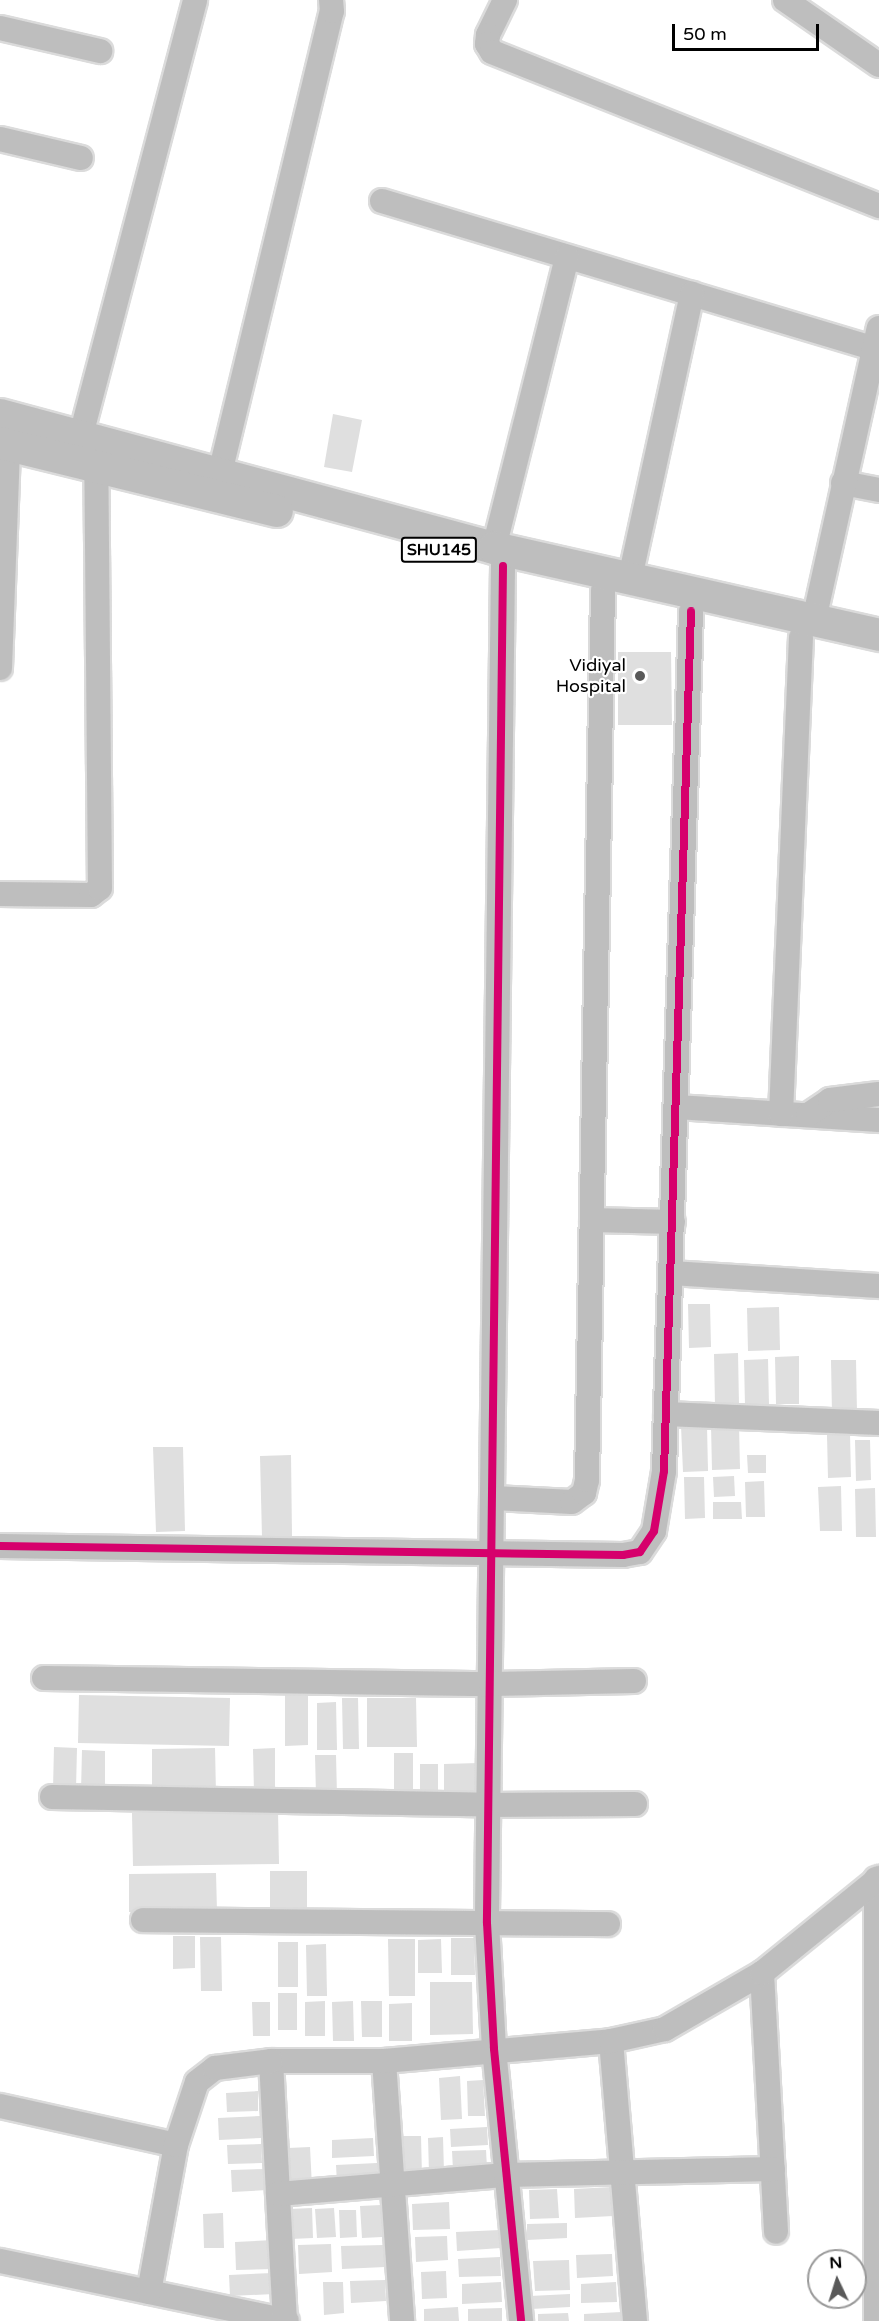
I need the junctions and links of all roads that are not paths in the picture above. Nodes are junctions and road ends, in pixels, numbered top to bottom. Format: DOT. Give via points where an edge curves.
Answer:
graph roads {
  1 [pos="195,0"];
  2 [pos="331,0"];
  3 [pos="505,0"];
  4 [pos="785,0"];
  5 [pos="0,28"];
  6 [pos="100,51"];
  7 [pos="879,65"];
  8 [pos="0,139"];
  9 [pos="81,158"];
  10 [pos="382,201"];
  11 [pos="879,206"];
  12 [pos="567,257"];
  13 [pos="692,294"];
  14 [pos="877,343"];
  15 [pos="0,415"];
  16 [pos="80,439"];
  17 [pos="4,444"];
  18 [pos="96,468"];
  19 [pos="220,473"];
  20 [pos="843,483"];
  21 [pos="879,490"];
  22 [pos="498,557"];
  23 [pos="617,584"];
  24 [pos="691,611"];
  25 [pos="807,628"];
  26 [pos="879,635"];
  27 [pos="879,655"];
  28 [pos="0,669"];
  29 [pos="0,894"];
  30 [pos="879,1094"];
  31 [pos="677,1107"];
  32 [pos="781,1113"];
  33 [pos="808,1115"];
  34 [pos="879,1120"];
  35 [pos="592,1220"];
  36 [pos="673,1222"];
  37 [pos="671,1273"];
  38 [pos="879,1286"];
  39 [pos="666,1414"];
  40 [pos="879,1423"];
  41 [pos="494,1498"];
  42 [pos="0,1546"];
  43 [pos="493,1553"];
  44 [pos="44,1678"];
  45 [pos="634,1681"];
  46 [pos="491,1684"];
  47 [pos="52,1797"];
  48 [pos="635,1804"];
  49 [pos="489,1805"];
  50 [pos="877,1879"];
  51 [pos="143,1920"];
  52 [pos="487,1923"];
  53 [pos="608,1924"];
  54 [pos="762,1973"];
  55 [pos="610,2040"];
  56 [pos="494,2049"];
  57 [pos="271,2061"];
  58 [pos="384,2061"];
  59 [pos="0,2106"];
  60 [pos="176,2145"];
  61 [pos="773,2169"];
  62 [pos="622,2172"];
  63 [pos="507,2175"];
  64 [pos="392,2185"];
  65 [pos="278,2194"];
  66 [pos="776,2232"];
  67 [pos="0,2261"];
  68 [pos="149,2292"];
  69 [pos="286,2321"];
  70 [pos="402,2321"];
  71 [pos="521,2321"];
  72 [pos="635,2321"];
  73 [pos="876,2321"];
  1 -- 16 [label="street"];
  2 -- 19 [label="street" via="332,11"];
  3 -- 11 [label="street" via="488,35 487,44 492,52"];
  4 -- 7 [label="street"];
  5 -- 6 [label="street"];
  8 -- 9 [label="street"];
  10 -- 12 [label="street"];
  12 -- 13 [label="street"];
  12 -- 22 [label="street"];
  13 -- 14 [label="street"];
  13 -- 23 [label="street"];
  14 -- 20 [label="street"];
  15 -- 16 [label="main road"];
  16 -- 19 [label="main road"];
  17 -- 18 [label="main road, SHU145"];
  17 -- 28 [label="street"];
  18 -- 22 [label="main road, SHU145"];
  18 -- 29 [label="street" via="100,888 91,895"];
  19 -- 22 [label="main road"];
  20 -- 21 [label="street"];
  20 -- 25 [label="street"];
  22 -- 23 [label="main road"];
  22 -- 41 [label="street"];
  23 -- 24 [label="main road"];
  23 -- 25 [label="main road"];
  23 -- 35 [label="street"];
  24 -- 25 [label="main road"];
  24 -- 31 [label="street"];
  25 -- 26 [label="main road"];
  25 -- 27 [label="main road"];
  25 -- 32 [label="street"];
  30 -- 33 [label="street" via="830,1100"];
  31 -- 32 [label="street"];
  31 -- 36 [label="street"];
  32 -- 33 [label="street"];
  33 -- 34 [label="street"];
  35 -- 36 [label="street"];
  35 -- 41 [label="street" via="584,1493 572,1502"];
  36 -- 37 [label="street"];
  37 -- 38 [label="street"];
  37 -- 39 [label="street"];
  39 -- 40 [label="street"];
  39 -- 43 [label="street" via="664,1471 654,1531 640,1552"];
  41 -- 43 [label="street"];
  42 -- 43 [label="street"];
  43 -- 46 [label="street"];
  44 -- 46 [label="street"];
  45 -- 46 [label="street"];
  46 -- 49 [label="street"];
  47 -- 49 [label="street"];
  48 -- 49 [label="street"];
  49 -- 52 [label="street"];
  50 -- 54 [label="street"];
  50 -- 73 [label="street"];
  51 -- 52 [label="street"];
  52 -- 53 [label="street"];
  52 -- 56 [label="street"];
  54 -- 55 [label="street" via="665,2029"];
  54 -- 61 [label="street"];
  55 -- 56 [label="street"];
  55 -- 62 [label="street"];
  56 -- 58 [label="street"];
  56 -- 63 [label="street"];
  57 -- 58 [label="street"];
  57 -- 60 [label="street" via="215,2067 205,2074 197,2082"];
  57 -- 65 [label="street"];
  58 -- 64 [label="street"];
  59 -- 60 [label="street"];
  60 -- 68 [label="street"];
  61 -- 62 [label="street"];
  61 -- 66 [label="street"];
  62 -- 63 [label="street"];
  62 -- 72 [label="street"];
  63 -- 64 [label="street"];
  63 -- 71 [label="street"];
  64 -- 65 [label="street"];
  64 -- 70 [label="street"];
  65 -- 69 [label="street"];
  67 -- 68 [label="street"];
  68 -- 69 [label="street"];
}
